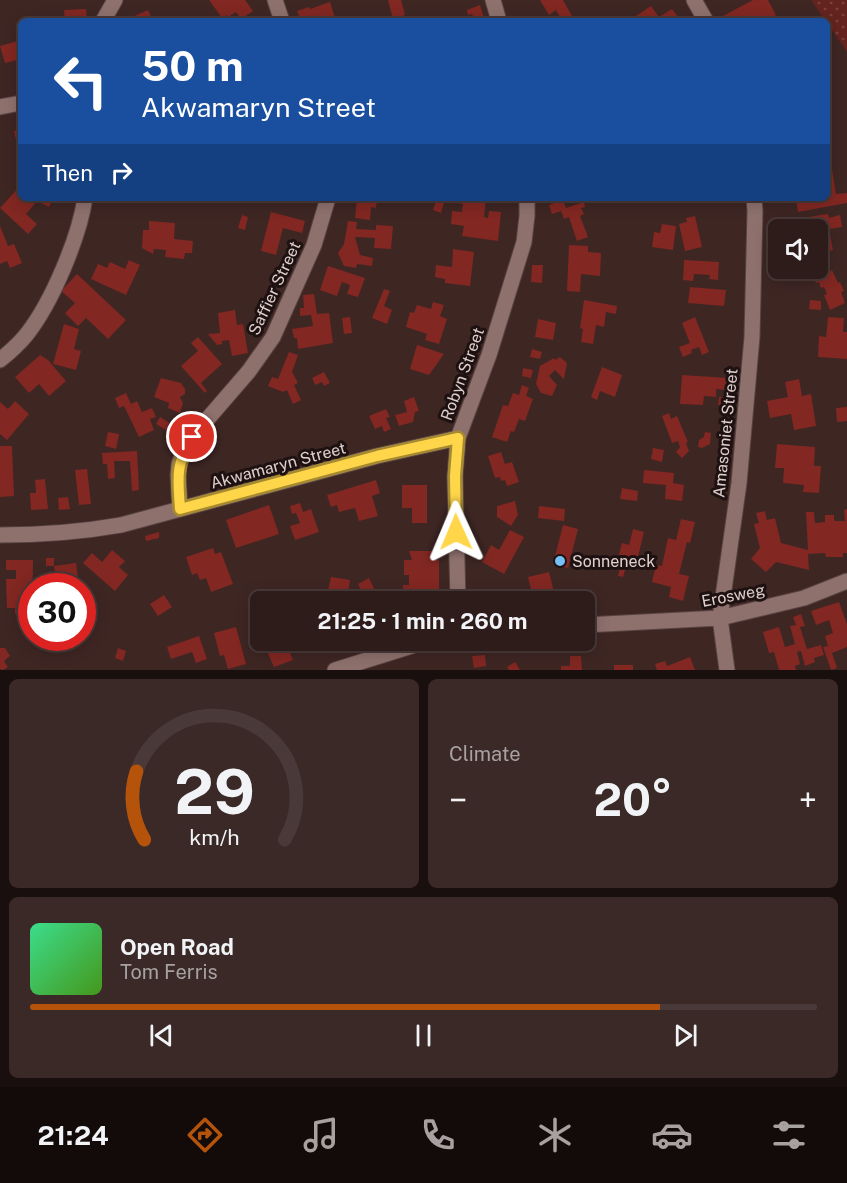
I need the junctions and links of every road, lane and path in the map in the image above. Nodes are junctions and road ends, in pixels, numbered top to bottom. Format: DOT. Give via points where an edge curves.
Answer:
graph roads {
  1 [pos="114,0"];
  2 [pos="275,0"];
  3 [pos="493,0"];
  4 [pos="694,0"];
  5 [pos="105,18"];
  6 [pos="281,18"];
  7 [pos="498,18"];
  8 [pos="704,18"];
  9 [pos="18,104"];
  10 [pos="0,107"];
  11 [pos="85,201"];
  12 [pos="327,201"];
  13 [pos="527,201"];
  14 [pos="754,201"];
  15 [pos="0,360"];
  16 [pos="458,438"];
  17 [pos="180,509"];
  18 [pos="0,535"];
  19 [pos="847,581"];
  20 [pos="458,591"];
  21 [pos="720,618"];
  22 [pos="595,625"];
  23 [pos="396,651"];
  24 [pos="335,670"];
  25 [pos="727,670"];
  1 -- 5 [label="street"];
  2 -- 6 [label="street"];
  3 -- 7 [label="street"];
  4 -- 8 [label="street"];
  9 -- 10 [label="street"];
  11 -- 15 [label="street" via="55,286 27,333"];
  12 -- 17 [label="street, Saffier Street" via="314,245 273,337 183,452 178,476"];
  13 -- 16 [label="street, Robyn Street" via="524,242"];
  14 -- 21 [label="street, Amasoniet Street" via="752,337 739,483"];
  16 -- 17 [label="street, Akwamaryn Street"];
  16 -- 20 [label="street, Robyn Street"];
  17 -- 18 [label="street, Akwamaryn Street" via="98,529"];
  19 -- 21 [label="street, Erosweg" via="804,598"];
  21 -- 22 [label="street, Erosweg"];
  21 -- 25 [label="street, Amasoniet Street"];
  23 -- 24 [label="street"];
}
